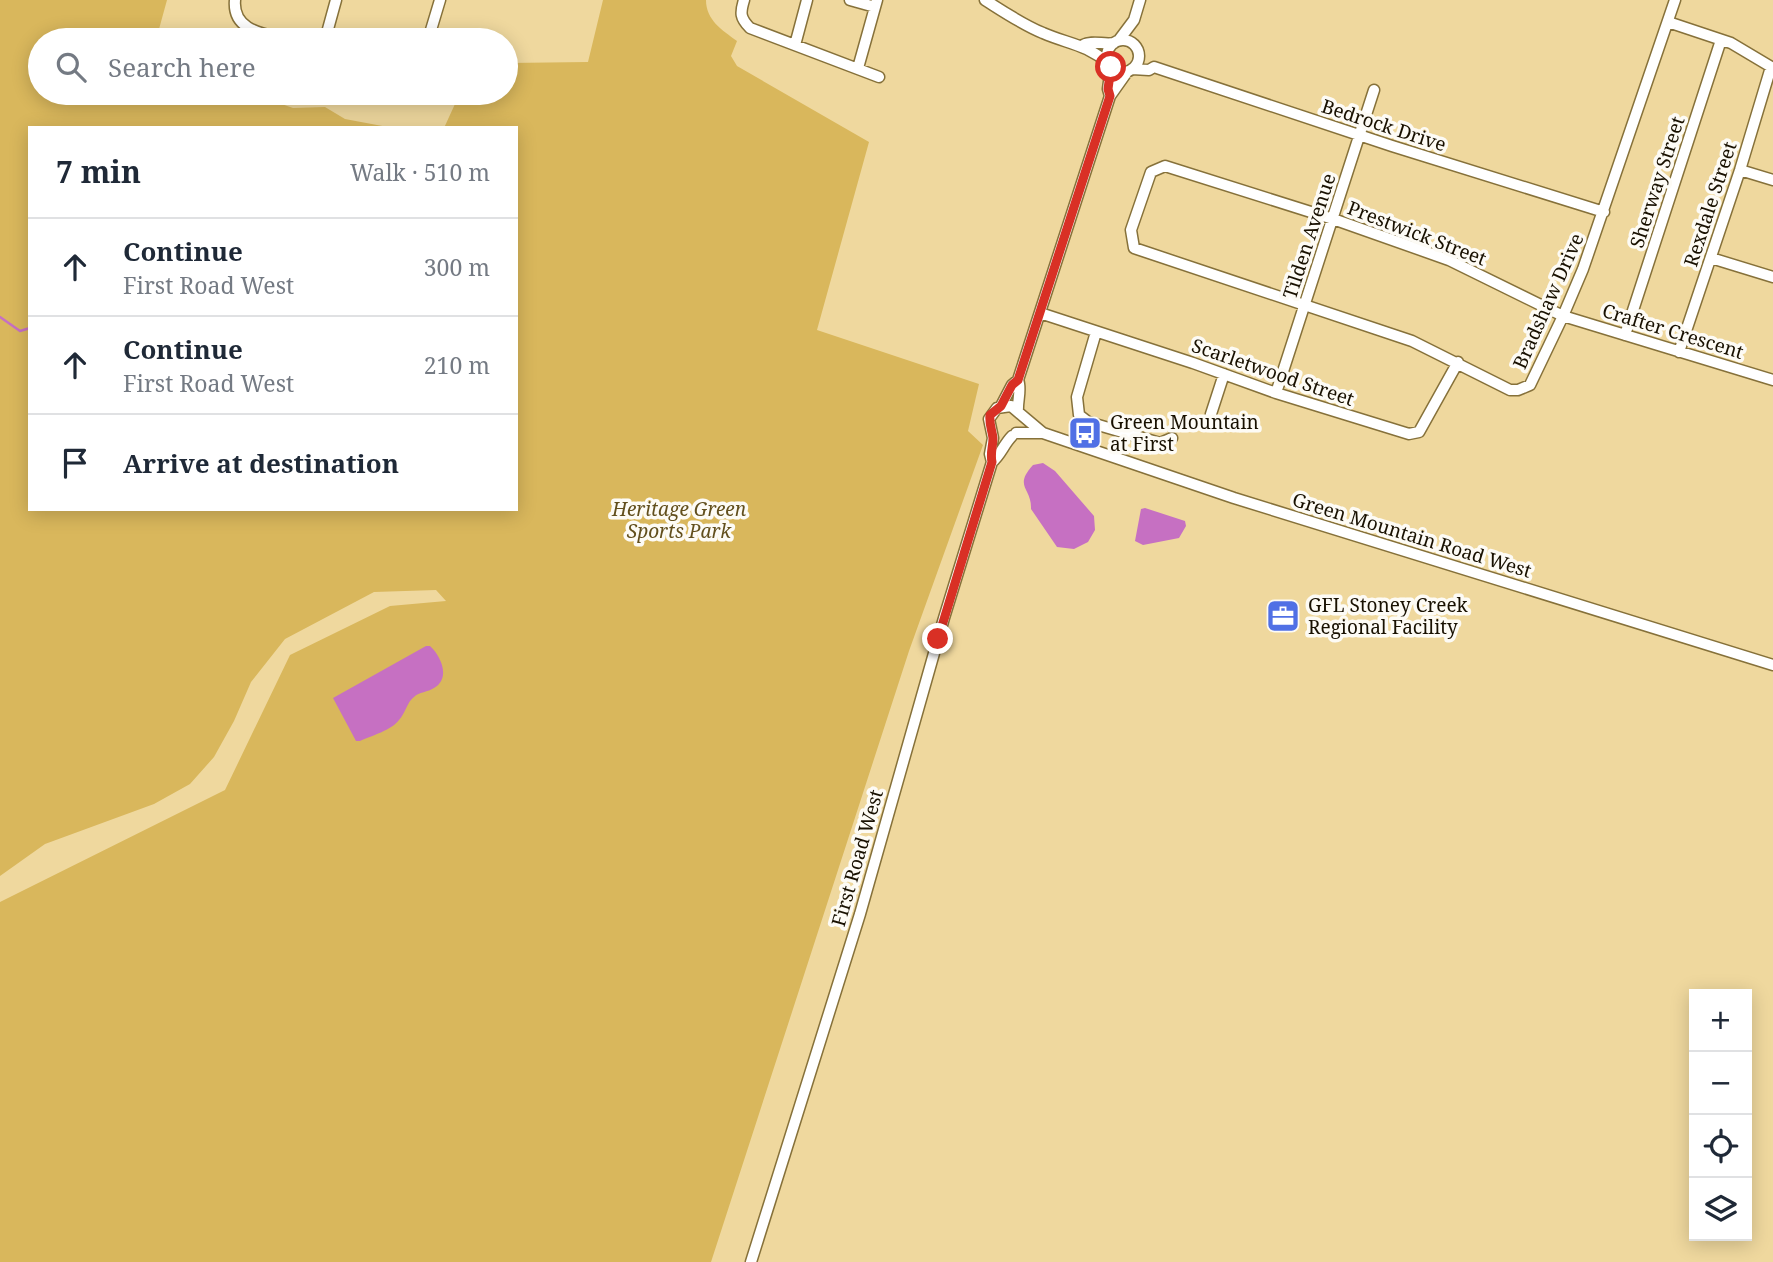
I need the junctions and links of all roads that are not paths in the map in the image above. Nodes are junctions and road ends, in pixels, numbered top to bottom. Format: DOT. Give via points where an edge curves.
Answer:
graph roads {
  1 [pos="235,0"];
  2 [pos="337,0"];
  3 [pos="440,0"];
  4 [pos="744,0"];
  5 [pos="807,0"];
  6 [pos="850,0"];
  7 [pos="985,0"];
  8 [pos="1140,0"];
  9 [pos="1675,0"];
  10 [pos="876,3"];
  11 [pos="1134,20"];
  12 [pos="1668,22"];
  13 [pos="250,28"];
  14 [pos="329,28"];
  15 [pos="432,28"];
  16 [pos="1721,40"];
  17 [pos="1116,41"];
  18 [pos="795,45"];
  19 [pos="1083,45"];
  20 [pos="1137,50"];
  21 [pos="1110,65"];
  22 [pos="1154,67"];
  23 [pos="1772,67"];
  24 [pos="858,68"];
  25 [pos="1129,70"];
  26 [pos="879,77"];
  27 [pos="1374,90"];
  28 [pos="1110,96"];
  29 [pos="1359,135"];
  30 [pos="1740,170"];
  31 [pos="1773,180"];
  32 [pos="1604,212"];
  33 [pos="1333,219"];
  34 [pos="1712,258"];
  35 [pos="1773,277"];
  36 [pos="1305,306"];
  37 [pos="1040,313"];
  38 [pos="1563,316"];
  39 [pos="1096,332"];
  40 [pos="1625,335"];
  41 [pos="1679,352"];
  42 [pos="1458,362"];
  43 [pos="1224,374"];
  44 [pos="1018,380"];
  45 [pos="1773,380"];
  46 [pos="1276,393"];
  47 [pos="1001,406"];
  48 [pos="1019,414"];
  49 [pos="1211,414"];
  50 [pos="991,429"];
  51 [pos="1043,433"];
  52 [pos="1014,435"];
  53 [pos="1172,438"];
  54 [pos="992,462"];
  55 [pos="1773,664"];
  56 [pos="751,1262"];
  1 -- 13 [label="street" via="236,15"];
  2 -- 14 [label="street"];
  3 -- 15 [label="street"];
  4 -- 18 [label="street" via="742,20 750,28"];
  5 -- 18 [label="street"];
  6 -- 10 [label="street"];
  7 -- 19 [label="street" via="1045,34"];
  8 -- 11 [label="street"];
  9 -- 12 [label="street, Bradshaw Drive"];
  10 -- 24 [label="street"];
  11 -- 17 [label="street"];
  11 -- 20 [label="street"];
  12 -- 16 [label="street"];
  12 -- 32 [label="street, Bradshaw Drive"];
  16 -- 23 [label="street"];
  16 -- 40 [label="street, Sherway Street"];
  17 -- 19 [label="street"];
  17 -- 20 [label="street" via="1124,40"];
  17 -- 21 [label="street" via="1107,51"];
  18 -- 24 [label="street"];
  19 -- 21 [label="street"];
  20 -- 22 [label="street, Bedrock Drive"];
  20 -- 25 [label="street" via="1138,60"];
  21 -- 25 [label="street" via="1116,71"];
  21 -- 28 [label="street"];
  22 -- 25 [label="street, Bedrock Drive"];
  22 -- 29 [label="street, Bedrock Drive"];
  23 -- 30 [label="street, Rexdale Street"];
  24 -- 26 [label="street"];
  25 -- 28 [label="street"];
  27 -- 29 [label="street, Tilden Avenue"];
  28 -- 37 [label="street"];
  29 -- 32 [label="street, Bedrock Drive"];
  29 -- 33 [label="street, Tilden Avenue"];
  30 -- 31 [label="street"];
  30 -- 34 [label="street, Rexdale Street"];
  32 -- 38 [label="street, Bradshaw Drive"];
  33 -- 36 [label="street, Tilden Avenue"];
  33 -- 36 [label="street, Prestwick Street" via="1165,166 1151,172 1131,230 1134,248"];
  33 -- 38 [label="street, Prestwick Street" via="1449,260"];
  34 -- 35 [label="street"];
  34 -- 41 [label="street, Rexdale Street"];
  36 -- 42 [label="street, Bradshaw Drive" via="1412,341"];
  36 -- 46 [label="street, Tilden Avenue"];
  37 -- 39 [label="street, Scarletwood Street"];
  37 -- 44 [label="street"];
  38 -- 40 [label="street, Crafter Crescent"];
  38 -- 42 [label="street, Bradshaw Drive" via="1530,385 1510,390"];
  39 -- 43 [label="street, Scarletwood Street"];
  39 -- 53 [label="street" via="1077,397 1079,415 1088,422 1160,443"];
  40 -- 41 [label="street, Crafter Crescent"];
  41 -- 45 [label="street, Crafter Crescent"];
  42 -- 46 [label="street, Scarletwood Street" via="1419,432 1409,434"];
  43 -- 46 [label="street, Scarletwood Street"];
  43 -- 49 [label="street"];
  44 -- 47 [label="street"];
  44 -- 48 [label="street"];
  47 -- 48 [label="street" via="1011,406"];
  47 -- 50 [label="street" via="990,415"];
  48 -- 51 [label="street, Green Mountain Road West"];
  48 -- 52 [label="street" via="1021,425"];
  50 -- 52 [label="street" via="998,435"];
  50 -- 54 [label="street, First Road West"];
  51 -- 52 [label="street, Green Mountain Road West"];
  51 -- 55 [label="street, Green Mountain Road West" via="1234,498"];
  52 -- 54 [label="street, First Road West"];
  54 -- 56 [label="street, First Road West" via="860,914"];
}
